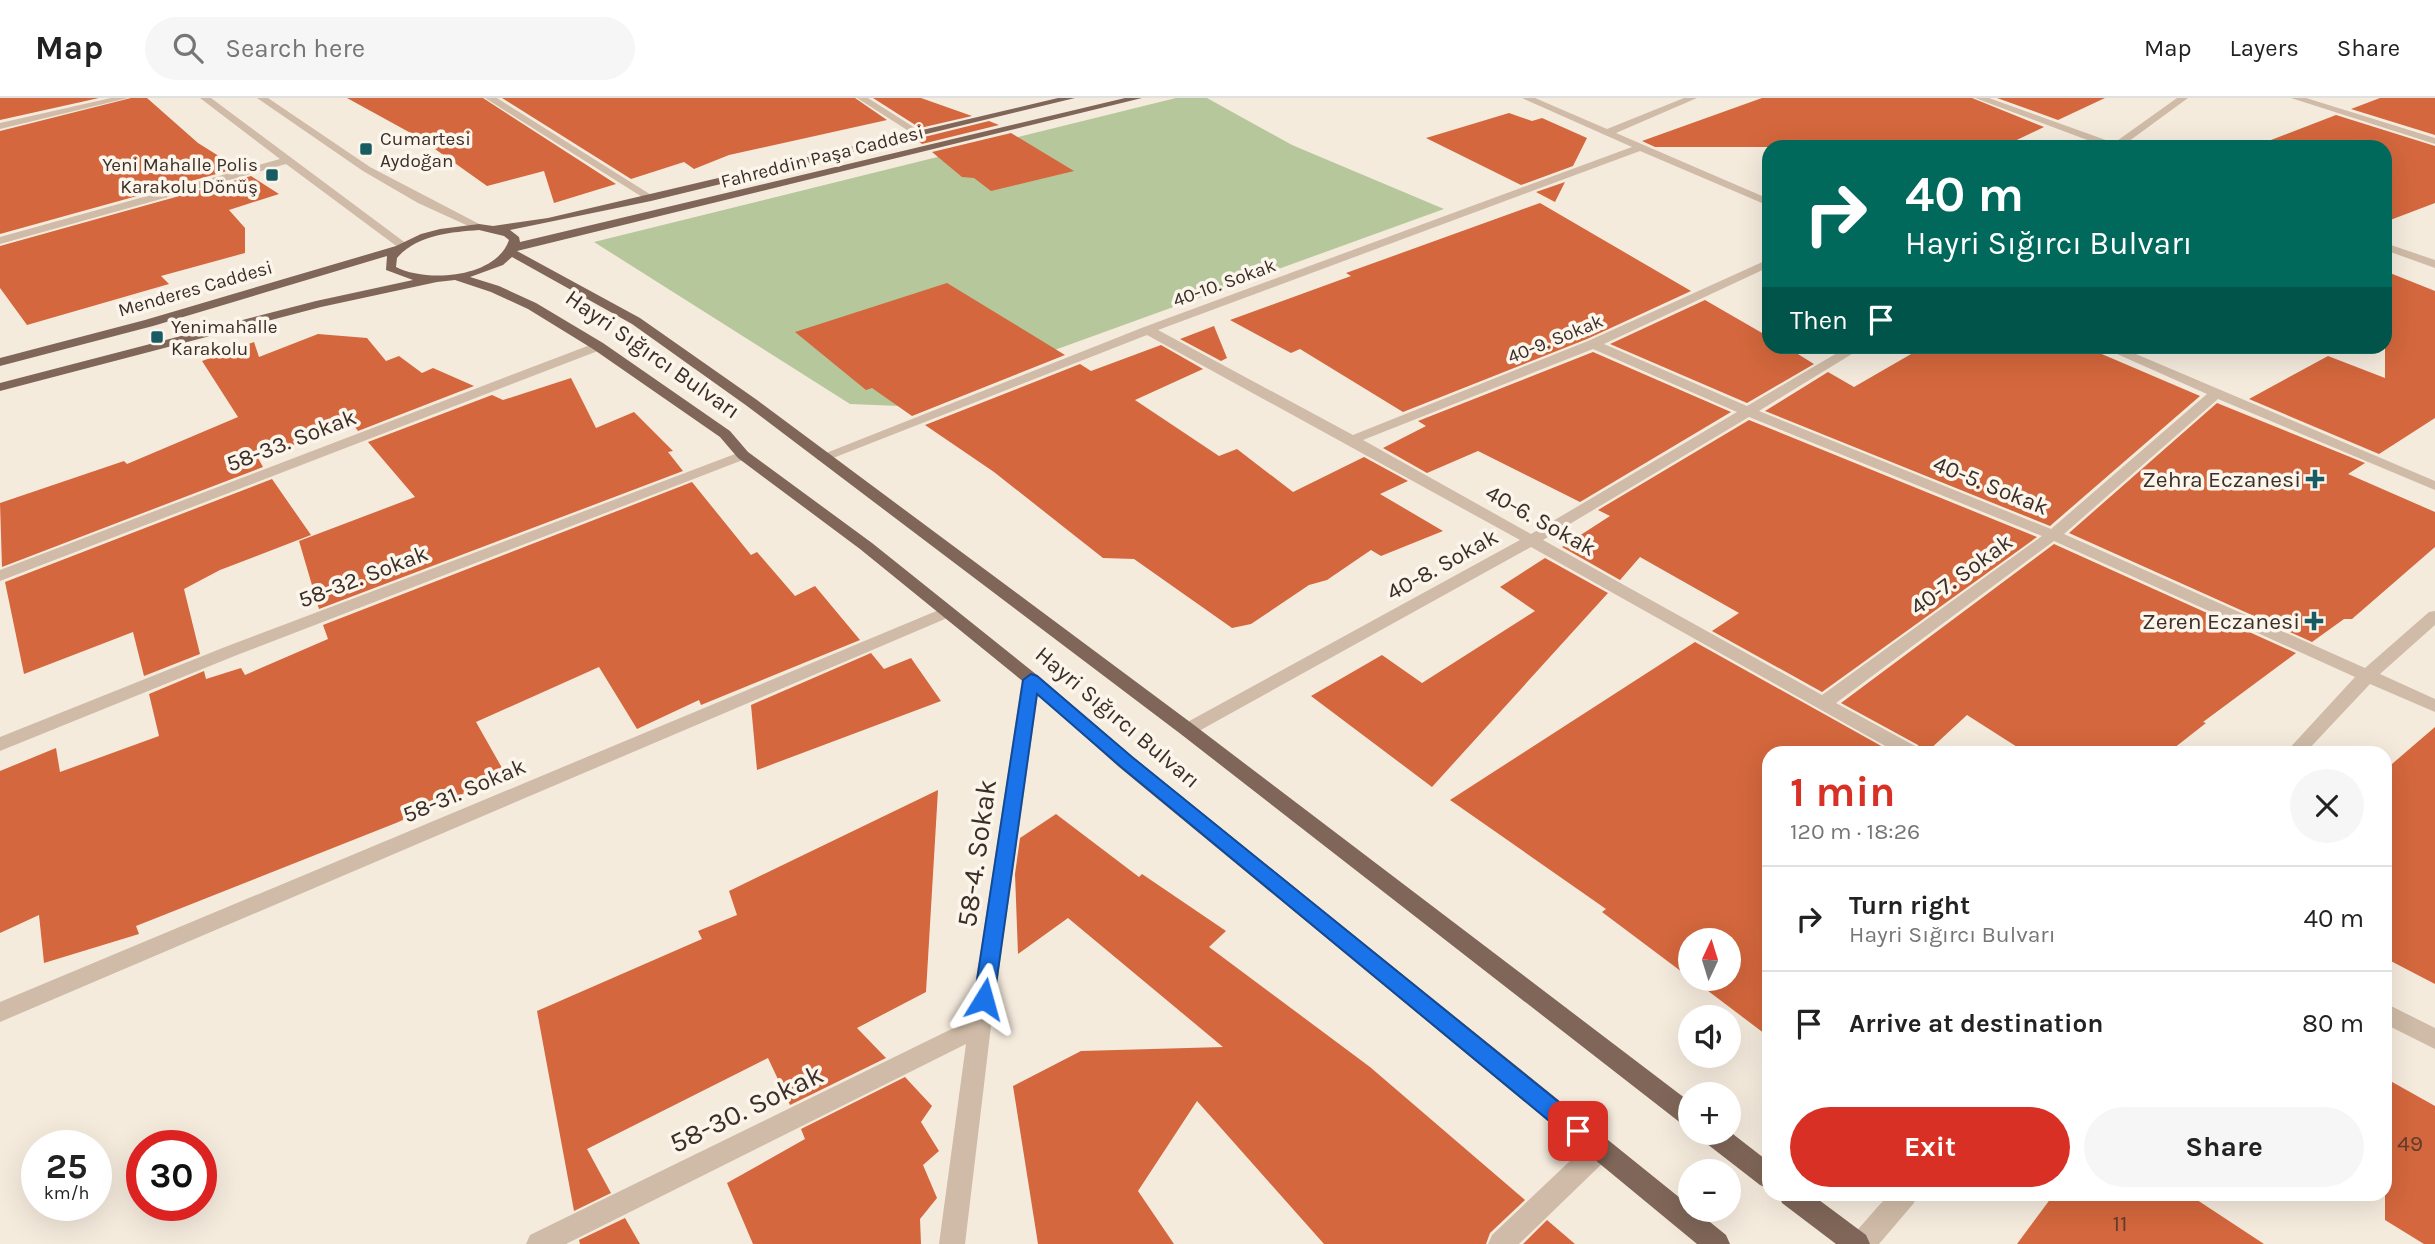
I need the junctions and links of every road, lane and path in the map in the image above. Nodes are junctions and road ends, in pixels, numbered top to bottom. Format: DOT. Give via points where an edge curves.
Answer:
graph roads {
  1 [pos="123,98"];
  2 [pos="205,98"];
  3 [pos="262,98"];
  4 [pos="489,98"];
  5 [pos="862,98"];
  6 [pos="1070,98"];
  7 [pos="1137,98"];
  8 [pos="1527,98"];
  9 [pos="1692,98"];
  10 [pos="1980,98"];
  11 [pos="2183,98"];
  12 [pos="2296,98"];
  13 [pos="0,126"];
  14 [pos="918,133"];
  15 [pos="1607,133"];
  16 [pos="2096,140"];
  17 [pos="2125,140"];
  18 [pos="2435,141"];
  19 [pos="1641,147"];
  20 [pos="288,160"];
  21 [pos="651,198"];
  22 [pos="1762,200"];
  23 [pos="479,227"];
  24 [pos="496,229"];
  25 [pos="0,241"];
  26 [pos="402,247"];
  27 [pos="2392,249"];
  28 [pos="513,250"];
  29 [pos="2435,264"];
  30 [pos="1762,266"];
  31 [pos="456,277"];
  32 [pos="435,279"];
  33 [pos="1148,330"];
  34 [pos="1593,344"];
  35 [pos="598,346"];
  36 [pos="1845,354"];
  37 [pos="2124,354"];
  38 [pos="0,362"];
  39 [pos="0,387"];
  40 [pos="2216,394"];
  41 [pos="1746,411"];
  42 [pos="1352,440"];
  43 [pos="743,455"];
  44 [pos="822,457"];
  45 [pos="2435,486"];
  46 [pos="2053,535"];
  47 [pos="1532,540"];
  48 [pos="0,576"];
  49 [pos="946,612"];
  50 [pos="2435,616"];
  51 [pos="2368,676"];
  52 [pos="1031,680"];
  53 [pos="1823,703"];
  54 [pos="2435,706"];
  55 [pos="1188,730"];
  56 [pos="0,744"];
  57 [pos="1899,746"];
  58 [pos="2301,746"];
  59 [pos="0,1012"];
  60 [pos="2392,1017"];
  61 [pos="980,1026"];
  62 [pos="2435,1039"];
  63 [pos="1678,1107"];
  64 [pos="1728,1145"];
  65 [pos="1600,1149"];
  66 [pos="1762,1172"];
  67 [pos="1800,1201"];
  68 [pos="1899,1201"];
  69 [pos="539,1244"];
  70 [pos="953,1244"];
  71 [pos="1501,1244"];
  72 [pos="1717,1244"];
  73 [pos="1857,1244"];
  74 [pos="1862,1244"];
  1 -- 13 [label="street"];
  2 -- 20 [label="street"];
  3 -- 23 [label="street" via="383,179"];
  4 -- 21 [label="street"];
  5 -- 14 [label="street"];
  6 -- 14 [label="main road, Fahreddin Paşa Caddesi"];
  7 -- 28 [label="main road, Fahreddin Paşa Caddesi"];
  8 -- 15 [label="street"];
  9 -- 15 [label="street"];
  10 -- 16 [label="street"];
  11 -- 17 [label="street"];
  12 -- 18 [label="street"];
  14 -- 21 [label="main road, Fahreddin Paşa Caddesi"];
  15 -- 19 [label="street"];
  19 -- 22 [label="street"];
  19 -- 33 [label="street, 40-10. Sokak"];
  20 -- 25 [label="street"];
  20 -- 26 [label="street"];
  21 -- 24 [label="main road, Fahreddin Paşa Caddesi"];
  23 -- 24 [label="main road, Fahreddin Paşa Caddesi"];
  23 -- 26 [label="main road, Menderes Caddesi" via="445,231"];
  24 -- 28 [label="main road, Hayri Sığırcı Bulvarı" via="515,239"];
  26 -- 32 [label="main road" via="389,262 390,268 406,277"];
  26 -- 38 [label="main road, Menderes Caddesi"];
  27 -- 29 [label="street"];
  28 -- 31 [label="main road, Fahreddin Paşa Caddesi" via="495,264"];
  28 -- 44 [label="main road, Hayri Sığırcı Bulvarı" via="636,321"];
  30 -- 34 [label="street, 40-9. Sokak"];
  31 -- 32 [label="main road"];
  31 -- 35 [label="main road, Hayri Sığırcı Bulvarı" via="511,295"];
  32 -- 39 [label="main road, Menderes Caddesi"];
  33 -- 42 [label="street, 40-6. Sokak"];
  33 -- 44 [label="street, 40-10. Sokak"];
  34 -- 41 [label="street, 40-5. Sokak"];
  34 -- 42 [label="street, 40-9. Sokak"];
  35 -- 43 [label="main road, Hayri Sığırcı Bulvarı" via="725,434"];
  35 -- 48 [label="street, 58-33. Sokak"];
  36 -- 41 [label="street, 40-8. Sokak"];
  37 -- 40 [label="street"];
  40 -- 45 [label="street"];
  40 -- 46 [label="street, 40-7. Sokak"];
  41 -- 46 [label="street, 40-5. Sokak"];
  41 -- 47 [label="street, 40-8. Sokak"];
  42 -- 47 [label="street, 40-6. Sokak"];
  43 -- 49 [label="main road, Hayri Sığırcı Bulvarı"];
  43 -- 56 [label="street, 58-32. Sokak"];
  44 -- 55 [label="main road, Hayri Sığırcı Bulvarı"];
  46 -- 51 [label="street, 40-5. Sokak"];
  46 -- 53 [label="street, 40-7. Sokak"];
  47 -- 53 [label="street, 40-6. Sokak"];
  47 -- 55 [label="street, 40-8. Sokak"];
  49 -- 52 [label="main road, Hayri Sığırcı Bulvarı"];
  49 -- 59 [label="street, 58-31. Sokak"];
  50 -- 51 [label="street"];
  51 -- 54 [label="street, 40-5. Sokak"];
  51 -- 58 [label="street"];
  52 -- 61 [label="street, 58-4. Sokak"];
  52 -- 65 [label="main road, Hayri Sığırcı Bulvarı"];
  53 -- 57 [label="street, 40-6. Sokak"];
  55 -- 63 [label="main road, Hayri Sığırcı Bulvarı"];
  60 -- 62 [label="street"];
  61 -- 69 [label="street, 58-30. Sokak"];
  61 -- 70 [label="street, 58-4. Sokak"];
  64 -- 66 [label="main road"];
  65 -- 71 [label="street"];
  65 -- 72 [label="main road, Hayri Sığırcı Bulvarı"];
  67 -- 73 [label="main road"];
  68 -- 74 [label="street"];
}
